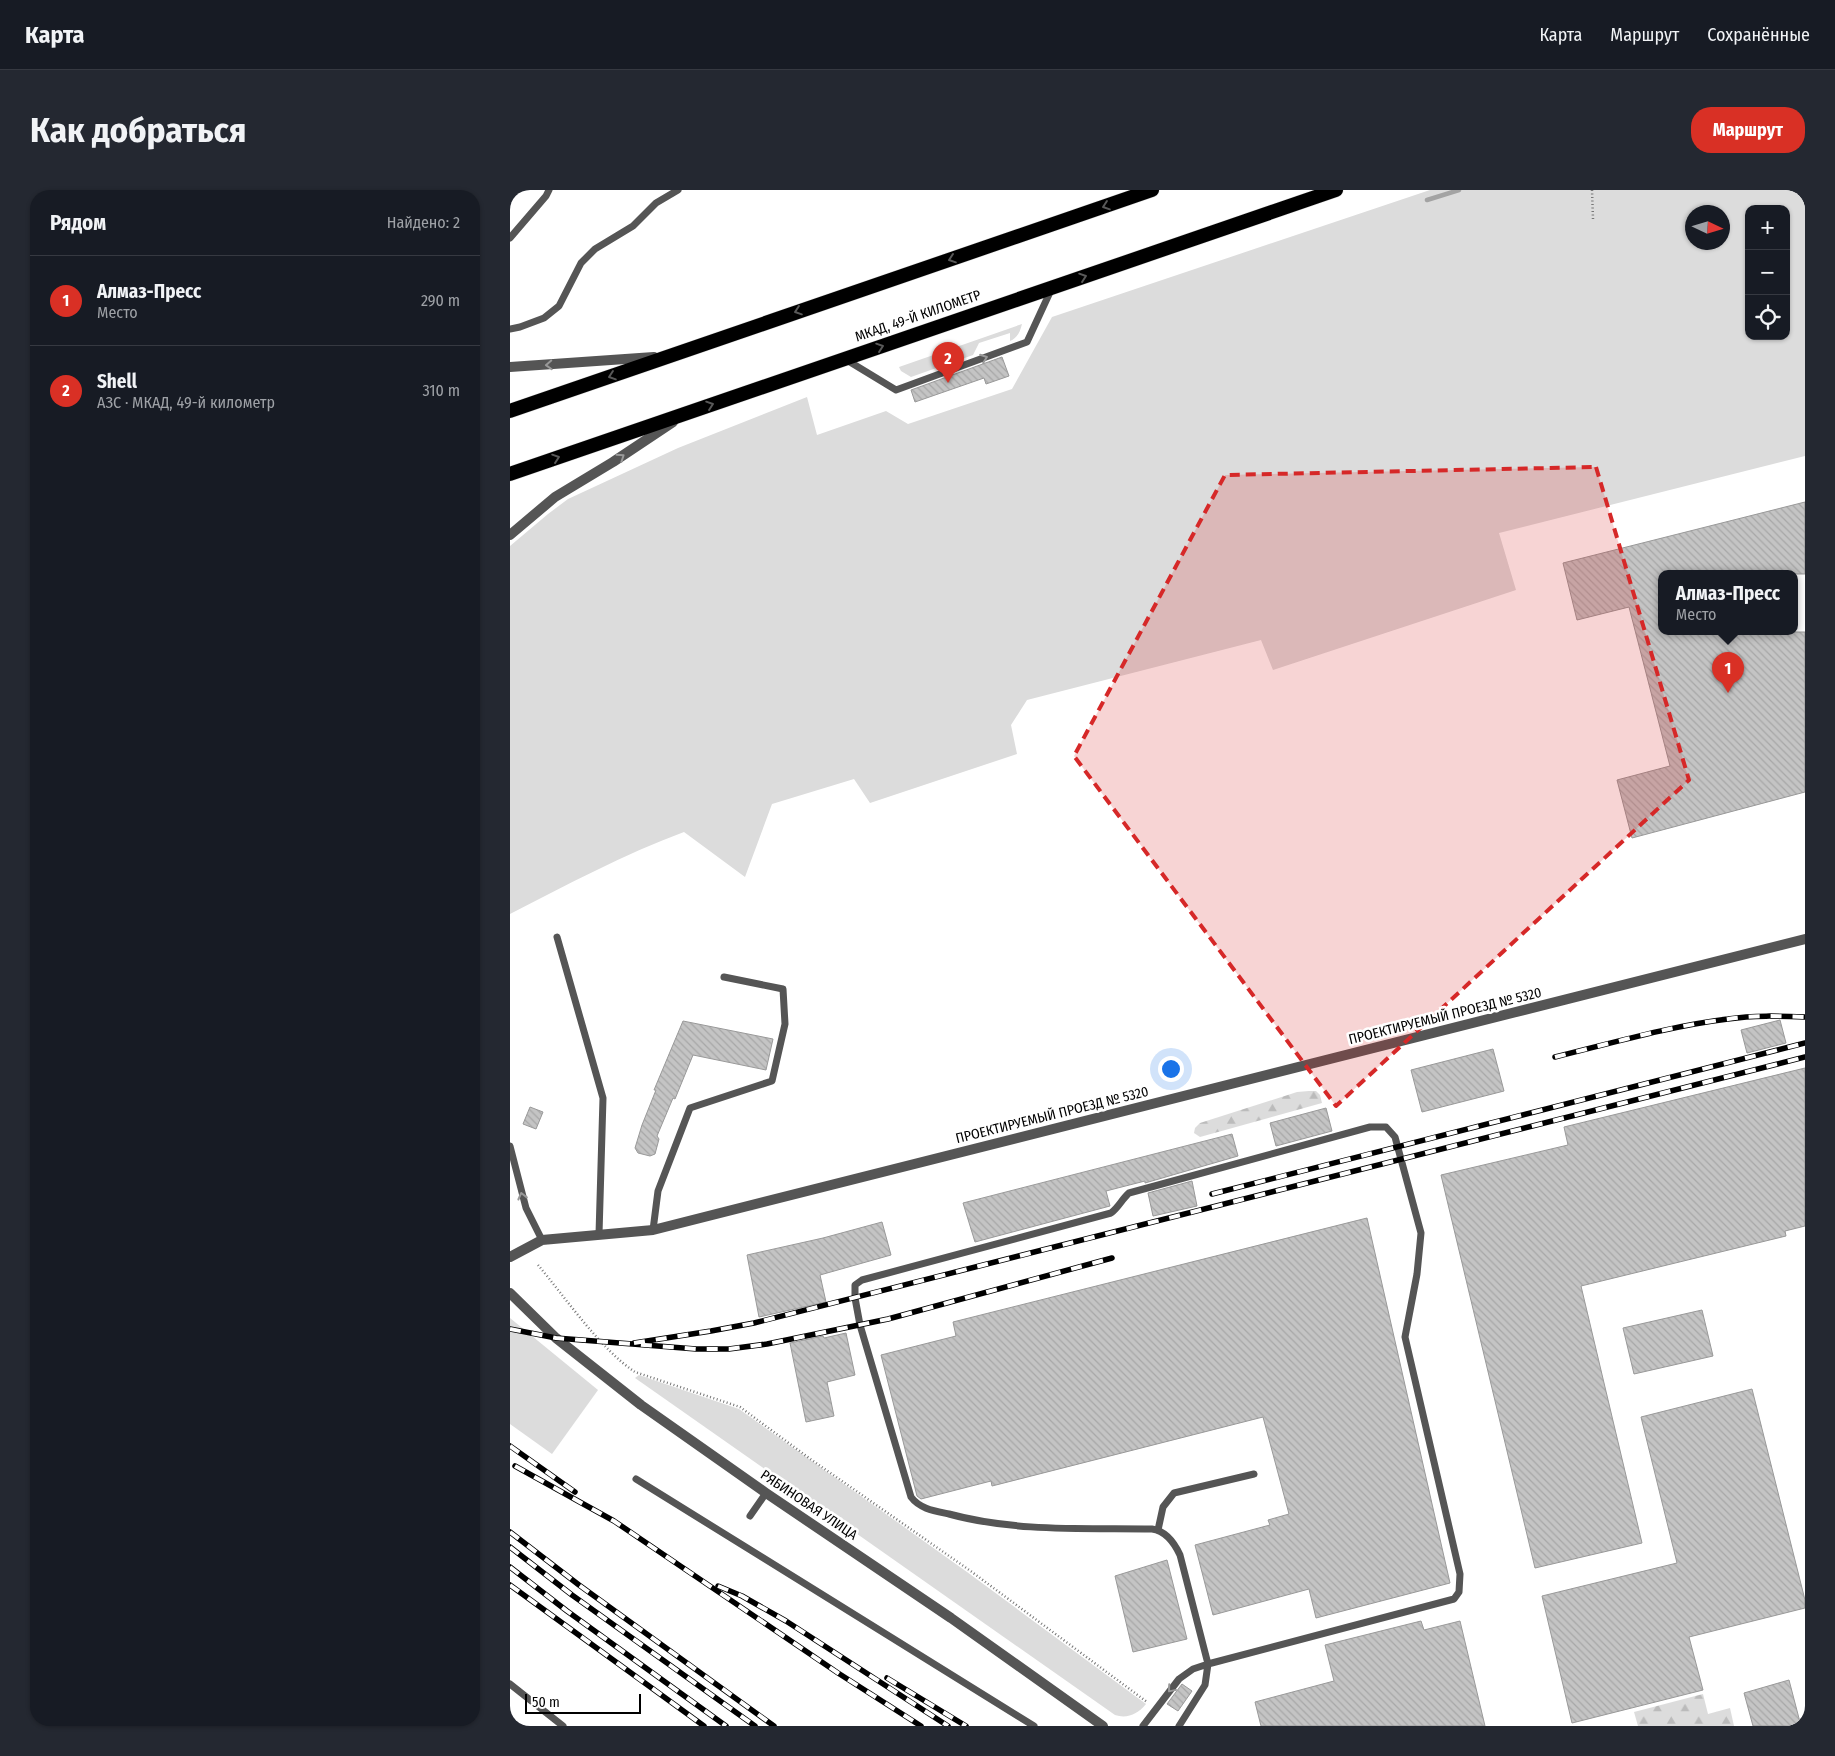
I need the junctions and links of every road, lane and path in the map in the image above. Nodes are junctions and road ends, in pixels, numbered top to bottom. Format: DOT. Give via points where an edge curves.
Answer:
graph roads {
  1 [pos="549,190"];
  2 [pos="678,190"];
  3 [pos="1152,190"];
  4 [pos="1336,190"];
  5 [pos="1592,190"];
  6 [pos="1593,219"];
  7 [pos="510,238"];
  8 [pos="1052,288"];
  9 [pos="510,329"];
  10 [pos="668,356"];
  11 [pos="844,359"];
  12 [pos="510,367"];
  13 [pos="510,411"];
  14 [pos="683,414"];
  15 [pos="510,474"];
  16 [pos="510,535"];
  17 [pos="557,937"];
  18 [pos="1805,939"];
  19 [pos="724,977"];
  20 [pos="510,1146"];
  21 [pos="653,1230"];
  22 [pos="599,1234"];
  23 [pos="542,1240"];
  24 [pos="510,1257"];
  25 [pos="538,1265"];
  26 [pos="510,1293"];
  27 [pos="1254,1474"];
  28 [pos="636,1479"];
  29 [pos="766,1493"];
  30 [pos="750,1516"];
  31 [pos="1158,1530"];
  32 [pos="1208,1664"];
  33 [pos="510,1684"];
  34 [pos="1152,1712"];
  35 [pos="564,1726"];
  36 [pos="1034,1726"];
  37 [pos="1104,1726"];
  38 [pos="1143,1726"];
  39 [pos="1179,1726"];
  1 -- 7 [label="lane"];
  2 -- 9 [label="lane" via="656,203 633,226 595,249 581,263 559,306 544,318"];
  3 -- 10 [label="highway, one-way"];
  8 -- 4 [label="highway, МКАД, 49-Й КИЛОМЕТР, one-way"];
  5 -- 6 [label="path"];
  11 -- 8 [label="highway, МКАД, 49-Й КИЛОМЕТР, one-way"];
  11 -- 8 [label="lane, one-way" via="896,390 1027,342"];
  10 -- 12 [label="street, one-way"];
  10 -- 13 [label="highway, one-way"];
  14 -- 11 [label="highway, МКАД, 49-Й КИЛОМЕТР, one-way"];
  15 -- 14 [label="highway, МКАД, 49-Й КИЛОМЕТР, one-way"];
  16 -- 14 [label="street, one-way" via="555,497"];
  17 -- 22 [label="lane" via="603,1098"];
  18 -- 21 [label="street, ПРОЕКТИРУЕМЫЙ ПРОЕЗД № 5320"];
  19 -- 21 [label="lane" via="783,989 785,1024 772,1081 690,1108 658,1191"];
  23 -- 20 [label="lane, one-way" via="526,1208"];
  21 -- 22 [label="street, ПРОЕКТИРУЕМЫЙ ПРОЕЗД № 5320"];
  22 -- 23 [label="street, ПРОЕКТИРУЕМЫЙ ПРОЕЗД № 5320"];
  23 -- 24 [label="street, ПРОЕКТИРУЕМЫЙ ПРОЕЗД № 5320"];
  25 -- 34 [label="path" via="601,1342 629,1368 740,1407 972,1572 1147,1702"];
  26 -- 29 [label="street, РЯБИНОВАЯ УЛИЦА" via="556,1338 641,1405"];
  27 -- 31 [label="lane" via="1174,1494 1163,1508"];
  28 -- 36 [label="lane"];
  29 -- 30 [label="lane"];
  29 -- 37 [label="street, РЯБИНОВАЯ УЛИЦА"];
  31 -- 32 [label="lane" via="1170,1538 1180,1555"];
  31 -- 32 [label="lane" via="1010,1526 971,1520 916,1504 860,1325 855,1285 862,1280 1112,1213 1121,1199 1130,1193 1370,1127 1386,1128 1395,1137 1421,1233 1406,1337 1460,1574 1459,1592 1454,1599"];
  32 -- 34 [label="lane, one-way" via="1186,1673"];
  32 -- 39 [label="lane" via="1205,1685"];
  33 -- 35 [label="lane"];
  34 -- 38 [label="lane"];
}
